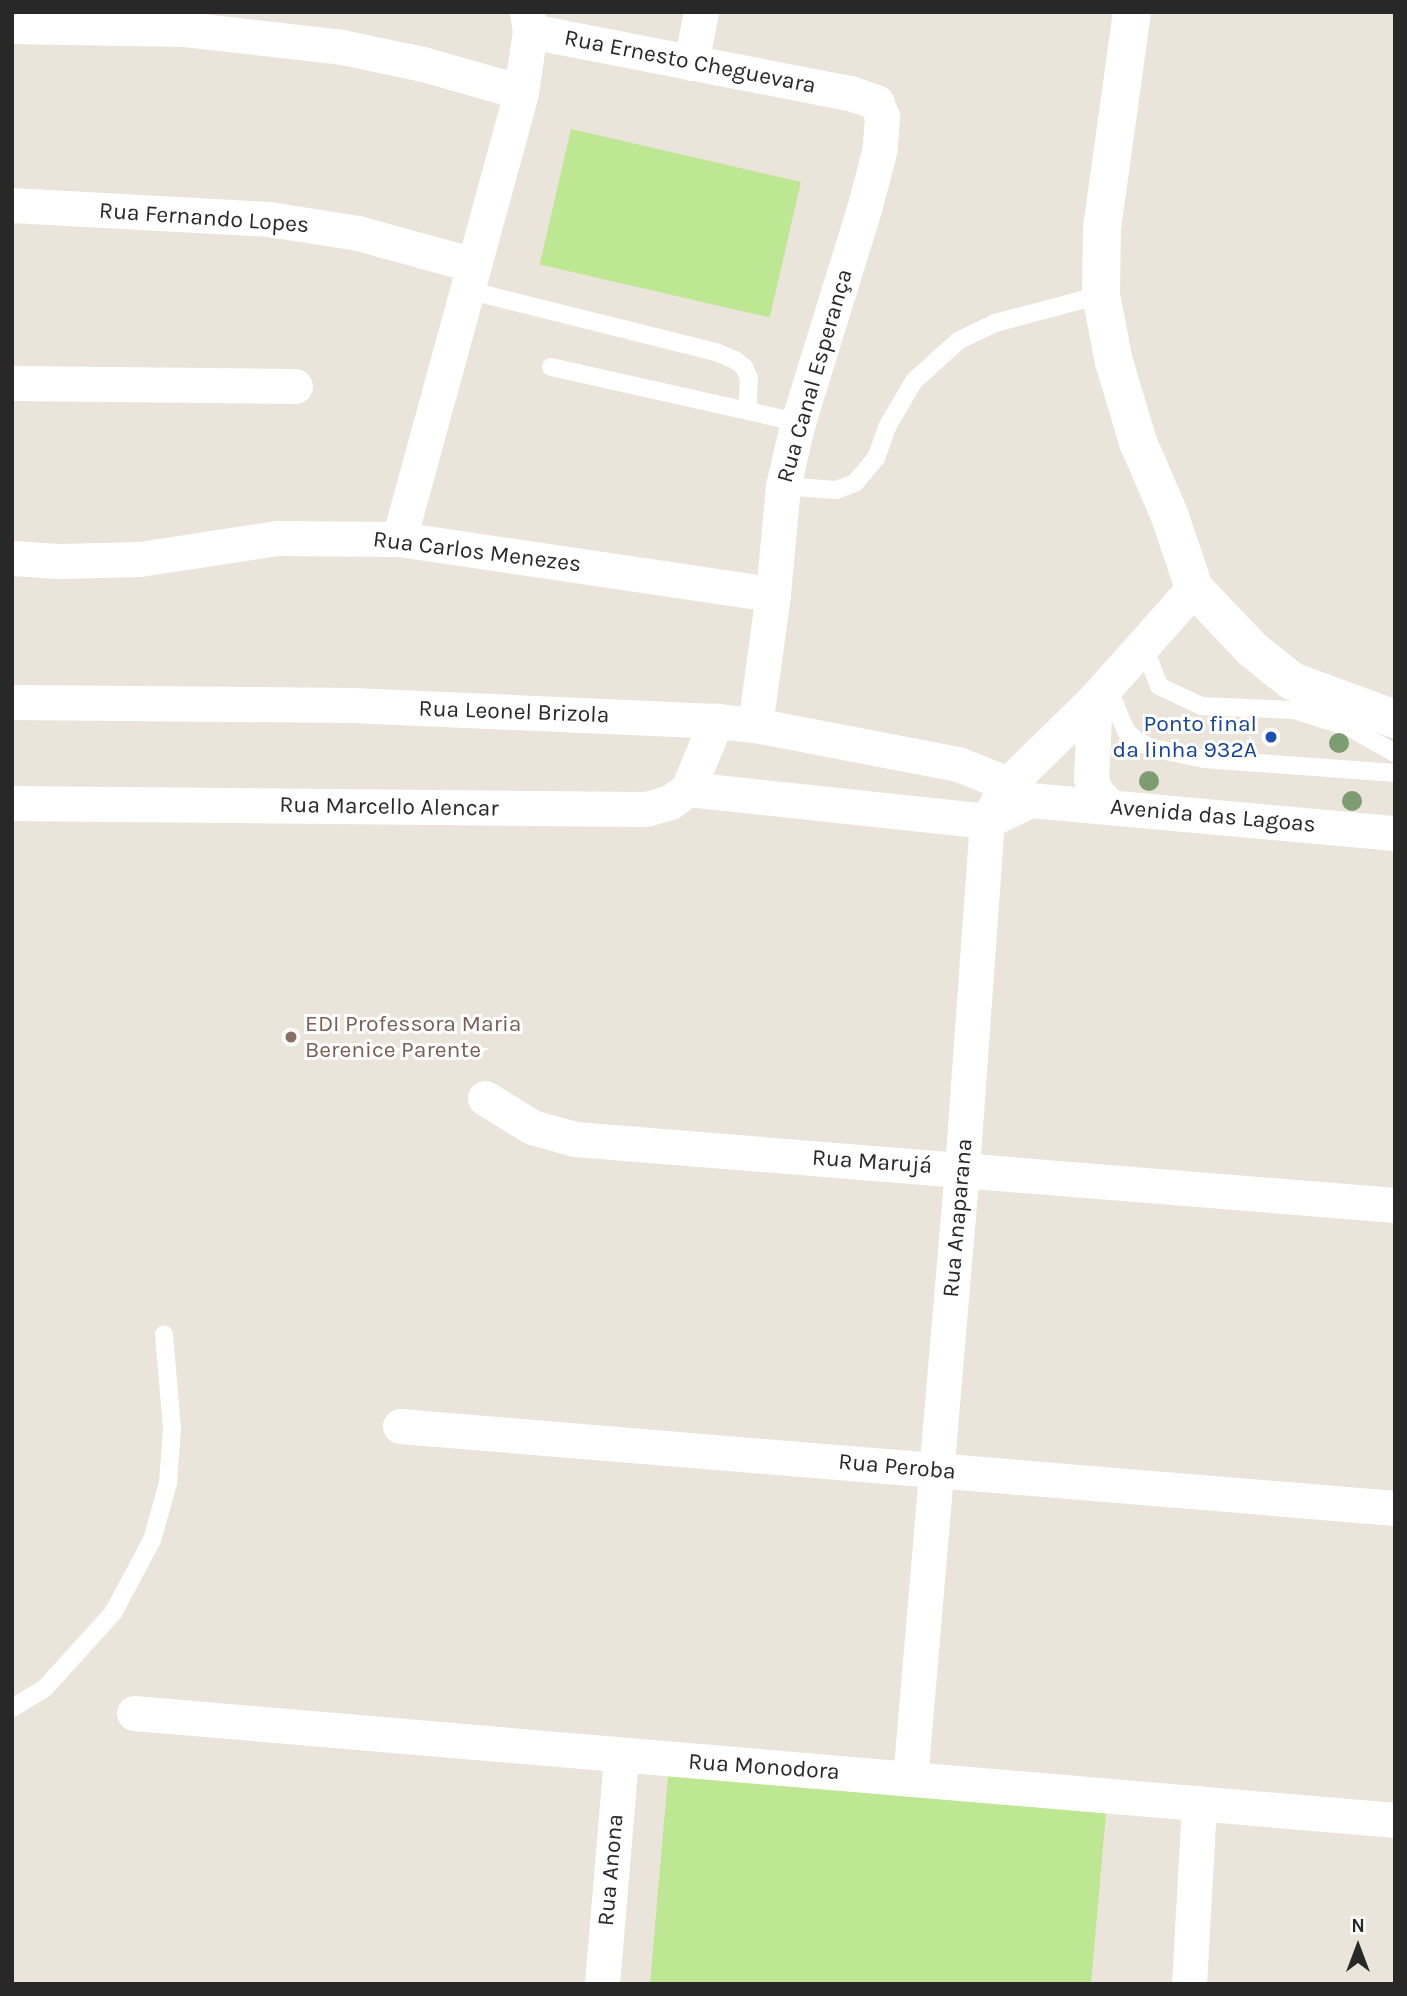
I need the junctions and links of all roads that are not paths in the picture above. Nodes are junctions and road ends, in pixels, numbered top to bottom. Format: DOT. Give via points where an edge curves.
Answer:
graph roads {
  1 [pos="701,12"];
  2 [pos="1132,12"];
  3 [pos="529,22"];
  4 [pos="12,26"];
  5 [pos="691,63"];
  6 [pos="521,92"];
  7 [pos="850,93"];
  8 [pos="12,205"];
  9 [pos="471,277"];
  10 [pos="1101,295"];
  11 [pos="551,367"];
  12 [pos="12,383"];
  13 [pos="295,386"];
  14 [pos="747,411"];
  15 [pos="798,422"];
  16 [pos="783,486"];
  17 [pos="399,539"];
  18 [pos="12,558"];
  19 [pos="1194,588"];
  20 [pos="773,594"];
  21 [pos="1143,644"];
  22 [pos="1101,692"];
  23 [pos="12,702"];
  24 [pos="1395,719"];
  25 [pos="716,721"];
  26 [pos="755,725"];
  27 [pos="1395,753"];
  28 [pos="1395,773"];
  29 [pos="688,789"];
  30 [pos="1019,792"];
  31 [pos="12,803"];
  32 [pos="1109,806"];
  33 [pos="987,821"];
  34 [pos="1395,833"];
  35 [pos="485,1098"];
  36 [pos="962,1169"];
  37 [pos="1395,1205"];
  38 [pos="164,1334"];
  39 [pos="400,1426"];
  40 [pos="936,1470"];
  41 [pos="1395,1508"];
  42 [pos="12,1708"];
  43 [pos="134,1713"];
  44 [pos="621,1756"];
  45 [pos="910,1779"];
  46 [pos="1199,1803"];
  47 [pos="1395,1820"];
  48 [pos="602,1984"];
  49 [pos="1189,1984"];
  1 -- 5 [label="street"];
  2 -- 10 [label="main road" via="1102,228"];
  3 -- 5 [label="street, Rua Ernesto Cheguevara"];
  3 -- 6 [label="street"];
  4 -- 6 [label="street" via="185,29 342,47"];
  5 -- 7 [label="street, Rua Ernesto Cheguevara"];
  6 -- 9 [label="street"];
  7 -- 15 [label="street, Rua Canal Esperança" via="876,102 882,116 880,148"];
  8 -- 9 [label="street, Rua Fernando Lopes" via="269,219 358,233"];
  9 -- 14 [label="lane" via="735,359 749,378"];
  9 -- 17 [label="street"];
  10 -- 16 [label="lane" via="995,323 958,341 914,381 887,427 876,458 855,483 836,490"];
  10 -- 19 [label="main road" via="1114,362 1138,442"];
  11 -- 14 [label="lane"];
  12 -- 13 [label="street"];
  14 -- 15 [label="lane"];
  15 -- 16 [label="street, Rua Canal Esperança"];
  16 -- 20 [label="street, Rua Canal Esperança"];
  17 -- 18 [label="street, Rua Carlos Menezes" via="278,538 140,559"];
  17 -- 20 [label="street, Rua Carlos Menezes"];
  19 -- 21 [label="street"];
  19 -- 24 [label="main road" via="1252,650 1292,681"];
  20 -- 26 [label="street, Rua Canal Esperança"];
  21 -- 22 [label="street"];
  21 -- 27 [label="lane" via="1159,686 1201,706 1294,710 1350,728"];
  22 -- 28 [label="lane" via="1126,731 1152,748 1204,759"];
  22 -- 30 [label="street"];
  22 -- 32 [label="street" via="1091,778"];
  23 -- 25 [label="street, Rua Leonel Brizola" via="352,705"];
  25 -- 26 [label="street, Rua Leonel Brizola"];
  25 -- 29 [label="street"];
  26 -- 30 [label="street, Rua Leonel Brizola" via="958,764"];
  29 -- 31 [label="street, Rua Marcello Alencar" via="670,802 646,809"];
  29 -- 33 [label="street"];
  30 -- 32 [label="street, Avenida das Lagoas"];
  30 -- 33 [label="street"];
  32 -- 34 [label="street, Avenida das Lagoas"];
  33 -- 36 [label="street, Rua Anaparana"];
  35 -- 36 [label="street, Rua Marujá" via="532,1127 575,1139"];
  36 -- 37 [label="street, Rua Marujá"];
  36 -- 40 [label="street, Rua Anaparana"];
  38 -- 42 [label="lane" via="172,1428 168,1483 152,1540 113,1613 44,1689"];
  39 -- 40 [label="street, Rua Peroba"];
  40 -- 41 [label="street, Rua Peroba"];
  40 -- 45 [label="street, Rua Anaparana"];
  43 -- 44 [label="street, Rua Monodora"];
  44 -- 45 [label="street, Rua Monodora"];
  44 -- 48 [label="street, Rua Anona"];
  45 -- 46 [label="street, Rua Monodora"];
  46 -- 47 [label="street, Rua Monodora"];
  46 -- 49 [label="street"];
}
